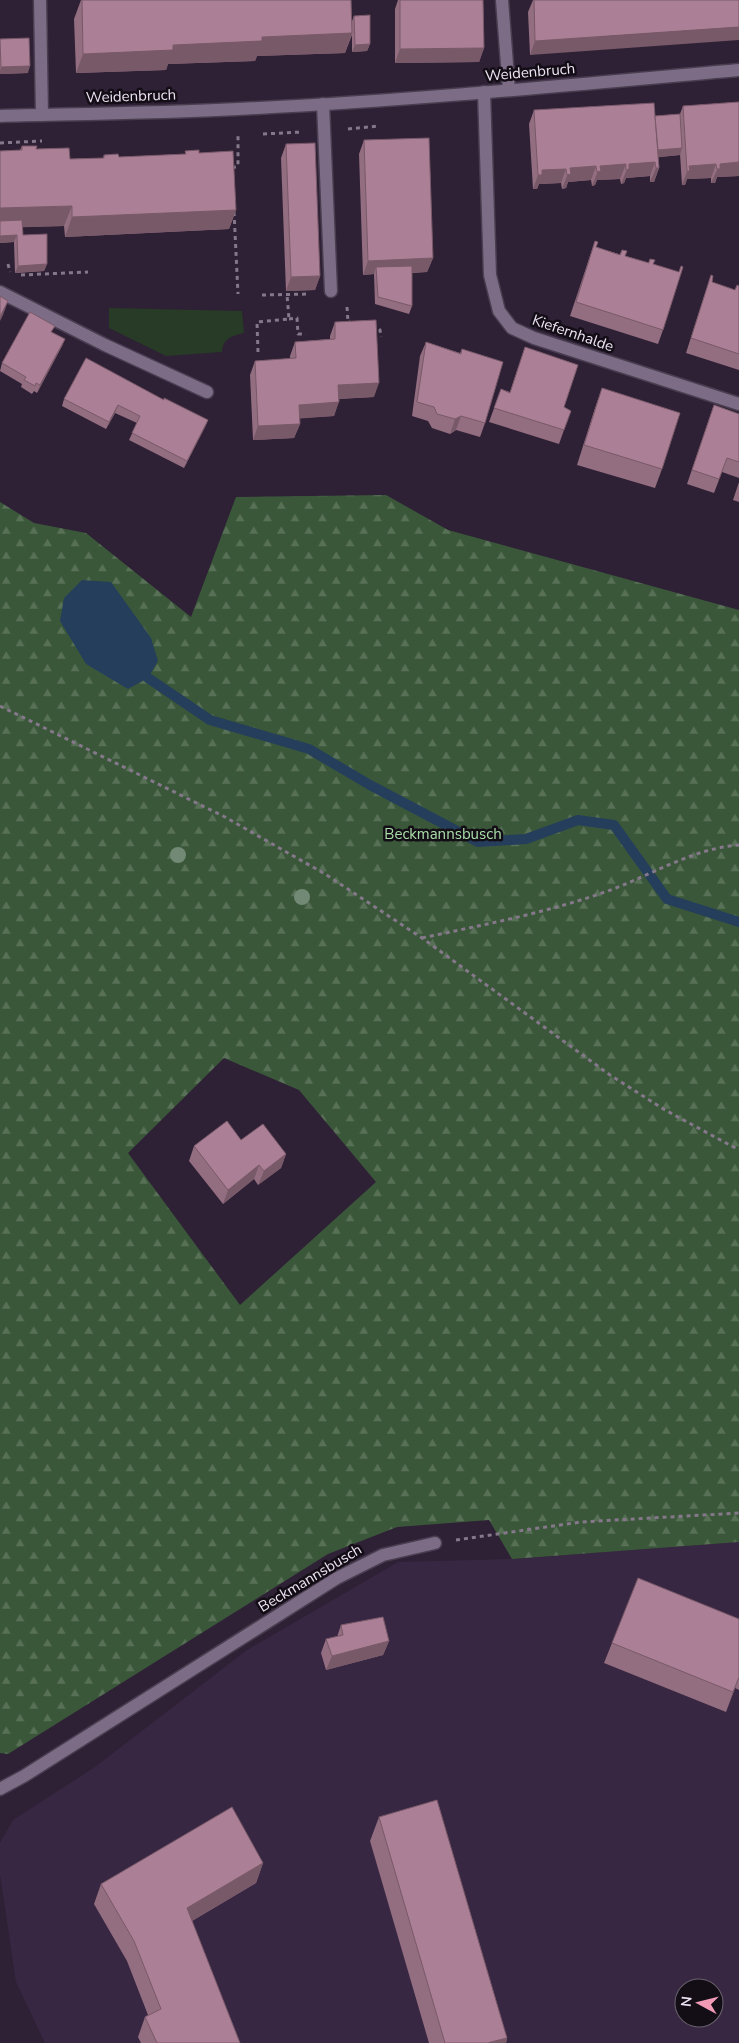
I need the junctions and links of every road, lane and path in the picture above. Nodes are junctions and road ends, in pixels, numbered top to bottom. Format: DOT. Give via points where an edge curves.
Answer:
graph roads {
  1 [pos="40,0"];
  2 [pos="502,0"];
  3 [pos="739,70"];
  4 [pos="509,90"];
  5 [pos="484,92"];
  6 [pos="323,104"];
  7 [pos="42,115"];
  8 [pos="0,116"];
  9 [pos="238,134"];
  10 [pos="232,170"];
  11 [pos="234,208"];
  12 [pos="8,264"];
  13 [pos="88,272"];
  14 [pos="331,291"];
  15 [pos="0,292"];
  16 [pos="238,294"];
  17 [pos="313,294"];
  18 [pos="262,295"];
  19 [pos="287,295"];
  20 [pos="347,298"];
  21 [pos="289,318"];
  22 [pos="355,322"];
  23 [pos="368,323"];
  24 [pos="306,334"];
  25 [pos="381,337"];
  26 [pos="258,352"];
  27 [pos="207,392"];
  28 [pos="739,404"];
  29 [pos="0,706"];
  30 [pos="739,846"];
  31 [pos="422,938"];
  32 [pos="739,1150"];
  33 [pos="739,1513"];
  34 [pos="435,1543"];
  35 [pos="0,1788"];
  1 -- 7 [label="street"];
  2 -- 4 [label="street"];
  3 -- 4 [label="street, Weidenbruch"];
  4 -- 5 [label="street, Weidenbruch"];
  5 -- 6 [label="street, Weidenbruch"];
  5 -- 28 [label="street, Kiefernhalde" via="490,275 499,311 512,328"];
  6 -- 7 [label="street, Weidenbruch"];
  6 -- 14 [label="street"];
  7 -- 8 [label="street, Weidenbruch"];
  9 -- 10 [label="path" via="238,166"];
  11 -- 16 [label="path"];
  12 -- 13 [label="path" via="10,275"];
  15 -- 27 [label="street"];
  17 -- 19 [label="path"];
  18 -- 19 [label="path"];
  19 -- 21 [label="path"];
  20 -- 22 [label="path" via="348,322"];
  21 -- 24 [label="path" via="297,318 298,334"];
  21 -- 26 [label="path" via="257,322"];
  23 -- 25 [label="path" via="376,324"];
  29 -- 31 [label="path" via="225,817 325,874"];
  30 -- 31 [label="path" via="690,856 546,912"];
  31 -- 32 [label="path" via="610,1075 665,1110"];
  33 -- 34 [label="path" via="581,1522"];
  34 -- 35 [label="street, Beckmannsbusch" via="382,1554 337,1578 24,1776"];
}
